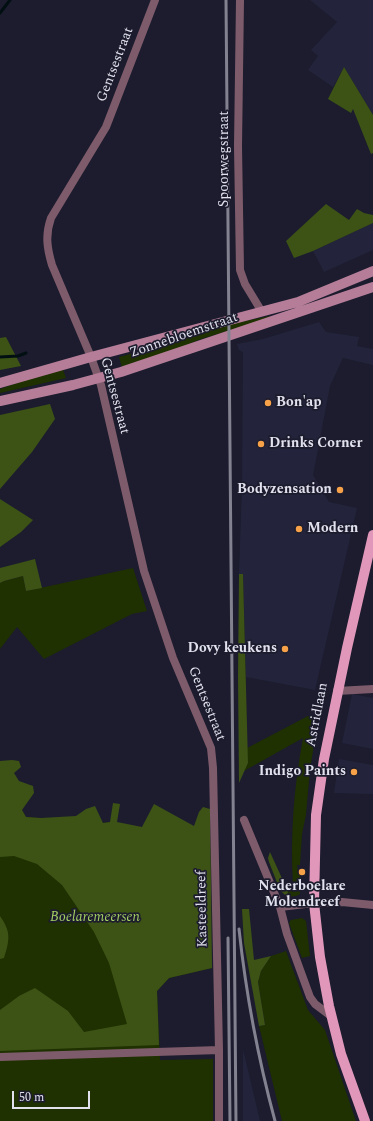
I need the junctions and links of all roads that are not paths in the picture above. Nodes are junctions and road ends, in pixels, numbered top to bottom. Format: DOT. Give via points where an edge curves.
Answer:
graph roads {
  1 [pos="155,0"];
  2 [pos="240,0"];
  3 [pos="373,271"];
  4 [pos="373,287"];
  5 [pos="262,312"];
  6 [pos="91,357"];
  7 [pos="98,379"];
  8 [pos="0,383"];
  9 [pos="0,401"];
  10 [pos="373,535"];
  11 [pos="373,689"];
  12 [pos="337,691"];
  13 [pos="213,768"];
  14 [pos="244,820"];
  15 [pos="314,903"];
  16 [pos="373,905"];
  17 [pos="280,907"];
  18 [pos="331,1016"];
  19 [pos="219,1050"];
  20 [pos="0,1057"];
  21 [pos="219,1121"];
  22 [pos="365,1121"];
  1 -- 6 [label="street, Gentsestraat" via="106,127 51,218 47,229 47,250 52,265"];
  2 -- 5 [label="street, Spoorwegstraat" via="240,270 245,284"];
  3 -- 5 [label="main road, Zonnebloemstraat" via="298,302"];
  4 -- 7 [label="main road, Zonnebloemstraat"];
  5 -- 6 [label="main road, Zonnebloemstraat"];
  6 -- 7 [label="street, Gentsestraat"];
  6 -- 8 [label="main road, Zonnebloemstraat"];
  7 -- 9 [label="main road, Zonnebloemstraat"];
  7 -- 13 [label="street, Gentsestraat" via="144,571 173,658 211,748"];
  10 -- 12 [label="main road, Astridlaan"];
  11 -- 12 [label="street"];
  12 -- 15 [label="main road, Astridlaan" via="316,815"];
  13 -- 19 [label="street, Kasteeldreef"];
  14 -- 17 [label="street"];
  15 -- 16 [label="street"];
  15 -- 17 [label="street"];
  15 -- 18 [label="main road, Astridlaan" via="320,957"];
  17 -- 18 [label="street" via="310,997"];
  18 -- 22 [label="main road, Astridlaan"];
  19 -- 20 [label="street"];
  19 -- 21 [label="street, Kasteeldreef"];
}
